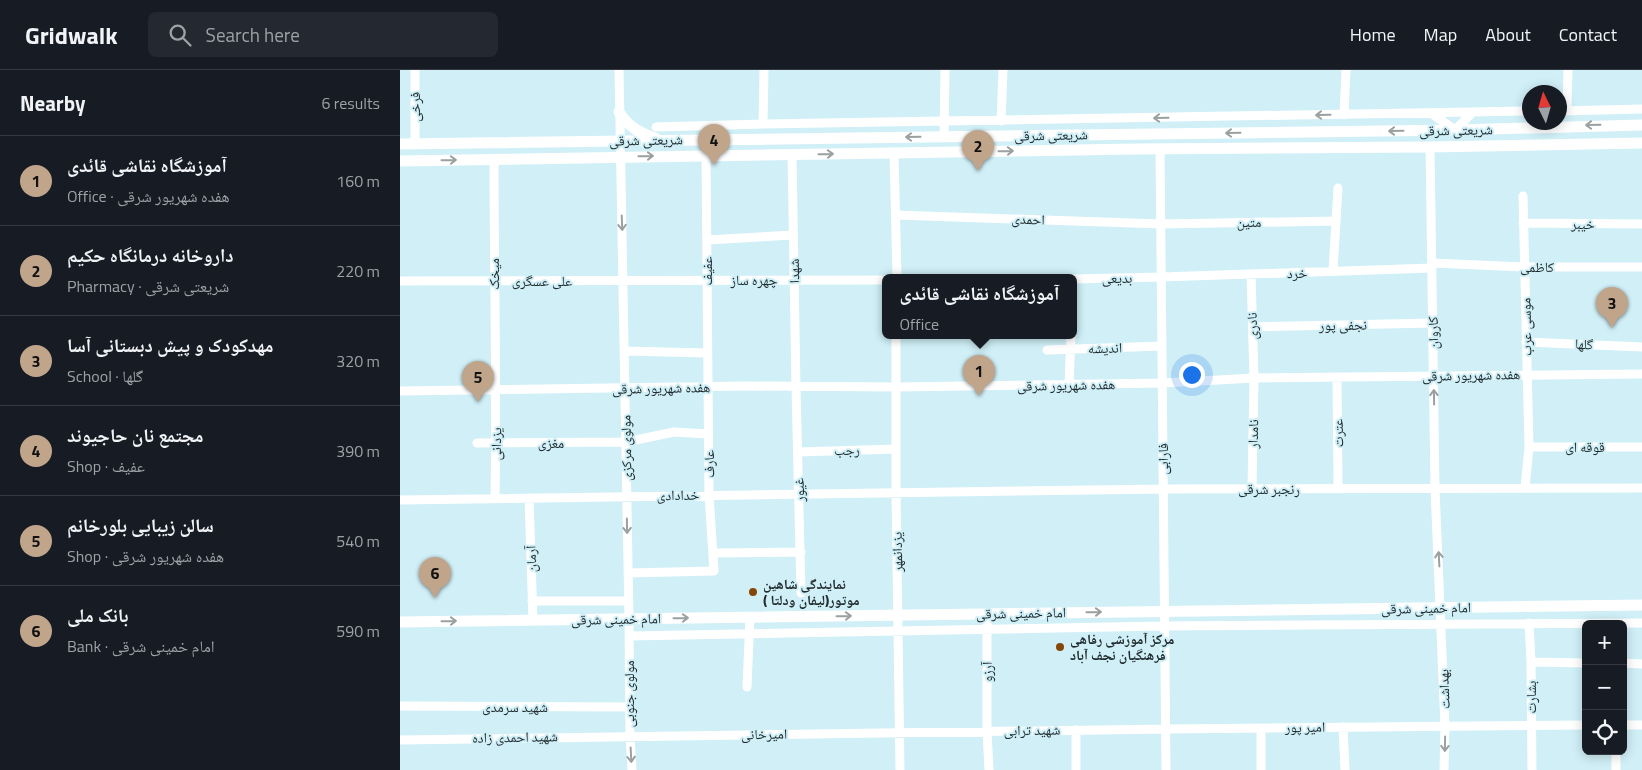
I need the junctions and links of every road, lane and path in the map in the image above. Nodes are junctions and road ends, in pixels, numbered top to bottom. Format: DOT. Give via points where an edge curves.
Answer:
graph roads {
  1 [pos="415,70"];
  2 [pos="619,70"];
  3 [pos="764,70"];
  4 [pos="945,70"];
  5 [pos="1004,70"];
  6 [pos="1346,70"];
  7 [pos="1568,70"];
  8 [pos="1566,85"];
  9 [pos="1642,109"];
  10 [pos="1522,111"];
  11 [pos="1567,111"];
  12 [pos="619,112"];
  13 [pos="1473,112"];
  14 [pos="1431,113"];
  15 [pos="1344,115"];
  16 [pos="1001,121"];
  17 [pos="944,122"];
  18 [pos="763,124"];
  19 [pos="1625,125"];
  20 [pos="722,126"];
  21 [pos="1642,126"];
  22 [pos="656,128"];
  23 [pos="1455,130"];
  24 [pos="944,137"];
  25 [pos="620,140"];
  26 [pos="661,140"];
  27 [pos="678,140"];
  28 [pos="721,140"];
  29 [pos="1642,141"];
  30 [pos="546,142"];
  31 [pos="1623,143"];
  32 [pos="400,144"];
  33 [pos="415,144"];
  34 [pos="1430,147"];
  35 [pos="1160,149"];
  36 [pos="894,153"];
  37 [pos="792,154"];
  38 [pos="706,155"];
  39 [pos="679,156"];
  40 [pos="620,157"];
  41 [pos="545,158"];
  42 [pos="494,159"];
  43 [pos="400,161"];
  44 [pos="1338,188"];
  45 [pos="1523,196"];
  46 [pos="896,215"];
  47 [pos="1336,221"];
  48 [pos="1524,223"];
  49 [pos="1161,224"];
  50 [pos="1642,224"];
  51 [pos="793,235"];
  52 [pos="707,240"];
  53 [pos="1432,266"];
  54 [pos="1524,267"];
  55 [pos="1642,267"];
  56 [pos="1333,271"];
  57 [pos="897,274"];
  58 [pos="1250,274"];
  59 [pos="1162,278"];
  60 [pos="1077,279"];
  61 [pos="623,280"];
  62 [pos="707,280"];
  63 [pos="794,280"];
  64 [pos="882,280"];
  65 [pos="400,281"];
  66 [pos="493,281"];
  67 [pos="1433,323"];
  68 [pos="1252,327"];
  69 [pos="896,339"];
  70 [pos="1071,339"];
  71 [pos="1526,342"];
  72 [pos="1162,346"];
  73 [pos="1642,347"];
  74 [pos="1071,349"];
  75 [pos="1047,350"];
  76 [pos="624,351"];
  77 [pos="707,353"];
  78 [pos="1642,374"];
  79 [pos="1527,375"];
  80 [pos="1434,376"];
  81 [pos="1337,377"];
  82 [pos="1254,378"];
  83 [pos="1163,383"];
  84 [pos="1069,385"];
  85 [pos="707,387"];
  86 [pos="896,387"];
  87 [pos="625,388"];
  88 [pos="796,388"];
  89 [pos="496,390"];
  90 [pos="400,391"];
  91 [pos="708,434"];
  92 [pos="626,442"];
  93 [pos="477,443"];
  94 [pos="496,443"];
  95 [pos="1528,447"];
  96 [pos="1642,447"];
  97 [pos="896,449"];
  98 [pos="798,452"];
  99 [pos="1525,488"];
  100 [pos="1642,488"];
  101 [pos="1163,489"];
  102 [pos="1252,489"];
  103 [pos="1338,489"];
  104 [pos="1435,489"];
  105 [pos="896,492"];
  106 [pos="799,494"];
  107 [pos="709,495"];
  108 [pos="627,496"];
  109 [pos="495,498"];
  110 [pos="529,498"];
  111 [pos="400,500"];
  112 [pos="801,552"];
  113 [pos="713,553"];
  114 [pos="628,573"];
  115 [pos="801,593"];
  116 [pos="532,601"];
  117 [pos="629,601"];
  118 [pos="1642,605"];
  119 [pos="1441,608"];
  120 [pos="1164,611"];
  121 [pos="987,614"];
  122 [pos="898,615"];
  123 [pos="750,617"];
  124 [pos="629,618"];
  125 [pos="533,620"];
  126 [pos="400,622"];
  127 [pos="1529,623"];
  128 [pos="1642,623"];
  129 [pos="1442,624"];
  130 [pos="1164,626"];
  131 [pos="987,628"];
  132 [pos="898,630"];
  133 [pos="749,634"];
  134 [pos="629,636"];
  135 [pos="1531,662"];
  136 [pos="1582,663"];
  137 [pos="1627,663"];
  138 [pos="1642,664"];
  139 [pos="747,687"];
  140 [pos="400,706"];
  141 [pos="630,707"];
  142 [pos="1582,725"];
  143 [pos="1627,725"];
  144 [pos="1642,725"];
  145 [pos="1445,726"];
  146 [pos="1531,726"];
  147 [pos="1342,727"];
  148 [pos="1261,728"];
  149 [pos="1166,729"];
  150 [pos="1076,730"];
  151 [pos="987,731"];
  152 [pos="899,732"];
  153 [pos="630,735"];
  154 [pos="400,740"];
  155 [pos="1616,755"];
  156 [pos="632,770"];
  157 [pos="900,770"];
  158 [pos="989,770"];
  159 [pos="1076,770"];
  160 [pos="1166,770"];
  161 [pos="1261,770"];
  162 [pos="1345,770"];
  163 [pos="1444,770"];
  164 [pos="1532,770"];
  165 [pos="1616,770"];
  1 -- 33 [label="street, فرخی"];
  2 -- 12 [label="street, مولوی مرکزی"];
  3 -- 18 [label="street"];
  4 -- 17 [label="street"];
  5 -- 16 [label="street"];
  6 -- 15 [label="street"];
  7 -- 8 [label="street"];
  9 -- 11 [label="street"];
  10 -- 13 [label="street, شریعتی شرقی"];
  12 -- 25 [label="street, مولوی مرکزی"];
  12 -- 26 [label="main road" via="638,131"];
  13 -- 14 [label="street, شریعتی شرقی"];
  13 -- 23 [label="street"];
  14 -- 15 [label="street, شریعتی شرقی"];
  14 -- 23 [label="street"];
  15 -- 16 [label="street, شریعتی شرقی, one-way"];
  16 -- 17 [label="street, شریعتی شرقی"];
  17 -- 18 [label="street, شریعتی شرقی"];
  17 -- 24 [label="street"];
  18 -- 20 [label="street, شریعتی شرقی"];
  19 -- 21 [label="main road, شریعتی شرقی"];
  19 -- 23 [label="main road, شریعتی شرقی, one-way"];
  19 -- 31 [label="main road" via="1630,128 1632,136"];
  20 -- 22 [label="street, شریعتی شرقی"];
  20 -- 28 [label="street"];
  21 -- 29 [label="main road" via="1638,133"];
  23 -- 24 [label="main road, شریعتی شرقی, one-way"];
  24 -- 28 [label="main road, شریعتی شرقی, one-way"];
  25 -- 26 [label="main road, شریعتی شرقی"];
  25 -- 30 [label="main road, شریعتی شرقی"];
  25 -- 40 [label="street, مولوی مرکزی"];
  26 -- 27 [label="main road, شریعتی شرقی"];
  27 -- 28 [label="main road, شریعتی شرقی"];
  27 -- 39 [label="main road" via="675,145"];
  29 -- 31 [label="main road, شریعتی شرقی"];
  30 -- 33 [label="main road, شریعتی شرقی"];
  30 -- 41 [label="main road" via="550,150"];
  31 -- 34 [label="main road, شریعتی شرقی"];
  32 -- 33 [label="main road, شریعتی شرقی"];
  34 -- 35 [label="main road, شریعتی شرقی"];
  34 -- 53 [label="street, کاروان"];
  36 -- 35 [label="main road, شریعتی شرقی, one-way"];
  35 -- 49 [label="street, فارابی"];
  37 -- 36 [label="main road, شریعتی شرقی, one-way"];
  36 -- 46 [label="street"];
  37 -- 38 [label="main road, شریعتی شرقی"];
  37 -- 51 [label="street, شهدا"];
  38 -- 39 [label="main road, شریعتی شرقی"];
  38 -- 52 [label="street, عفیف"];
  40 -- 39 [label="main road, شریعتی شرقی, one-way"];
  40 -- 41 [label="main road, شریعتی شرقی"];
  40 -- 61 [label="street, مولوی مرکزی, one-way"];
  41 -- 42 [label="main road, شریعتی شرقی"];
  43 -- 42 [label="main road, شریعتی شرقی, one-way"];
  42 -- 66 [label="street, میخک"];
  44 -- 47 [label="street"];
  45 -- 48 [label="street, موسی عرب"];
  46 -- 49 [label="street, احمدی"];
  46 -- 57 [label="street"];
  47 -- 49 [label="street, متین"];
  47 -- 56 [label="street"];
  48 -- 50 [label="street, خیبر"];
  48 -- 54 [label="street, موسی عرب"];
  49 -- 59 [label="street, فارابی"];
  51 -- 52 [label="street"];
  51 -- 63 [label="street, شهدا"];
  52 -- 62 [label="street, عفیف"];
  53 -- 54 [label="street, کاظمی"];
  53 -- 56 [label="street, خرد"];
  53 -- 67 [label="street, کاروان"];
  54 -- 55 [label="street, کاظمی"];
  54 -- 71 [label="street, موسی عرب"];
  56 -- 58 [label="street, خرد"];
  58 -- 59 [label="street, خرد"];
  58 -- 68 [label="street, نادری"];
  59 -- 60 [label="street, بدیعی"];
  59 -- 72 [label="street, فارابی"];
  61 -- 62 [label="street, چهره ساز"];
  61 -- 66 [label="street, علی عسگری"];
  61 -- 76 [label="street, مولوی مرکزی"];
  62 -- 63 [label="street, چهره ساز"];
  62 -- 77 [label="street, عفیف"];
  63 -- 64 [label="street, چهره ساز"];
  63 -- 88 [label="street, شهدا"];
  65 -- 66 [label="street, علی عسگری"];
  66 -- 89 [label="street, میخک"];
  67 -- 68 [label="street, نجفی پور"];
  67 -- 80 [label="street, کاروان"];
  68 -- 82 [label="street, نادری"];
  69 -- 86 [label="street, یزدانمهر"];
  70 -- 74 [label="street"];
  71 -- 73 [label="street, گلها"];
  71 -- 79 [label="street, موسی عرب"];
  72 -- 74 [label="street, اندیشه"];
  72 -- 83 [label="street, فارابی"];
  74 -- 75 [label="street, اندیشه"];
  74 -- 84 [label="street"];
  76 -- 77 [label="street"];
  76 -- 87 [label="street, مولوی مرکزی"];
  77 -- 85 [label="street, عفیف"];
  78 -- 79 [label="street, هفده شهریور شرقی"];
  79 -- 80 [label="street, هفده شهریور شرقی"];
  79 -- 95 [label="street, موسی عرب"];
  80 -- 81 [label="street, هفده شهریور شرقی"];
  104 -- 80 [label="street, کاروان, one-way"];
  81 -- 82 [label="street, هفده شهریور شرقی"];
  81 -- 103 [label="street, عترت"];
  82 -- 83 [label="street, هفده شهریور شرقی"];
  82 -- 102 [label="street, نامدار"];
  83 -- 84 [label="street, هفده شهریور شرقی"];
  83 -- 101 [label="street, فارابی"];
  84 -- 86 [label="street, هفده شهریور شرقی"];
  85 -- 87 [label="street, هفده شهریور شرقی"];
  85 -- 88 [label="street, هفده شهریور شرقی"];
  85 -- 91 [label="street, عارف"];
  86 -- 88 [label="street, هفده شهریور شرقی"];
  86 -- 97 [label="street, یزدانمهر"];
  87 -- 89 [label="street, هفده شهریور شرقی"];
  87 -- 92 [label="street, مولوی مرکزی"];
  88 -- 98 [label="street, غیور"];
  89 -- 90 [label="street, هفده شهریور شرقی"];
  89 -- 94 [label="street, یزدانی"];
  91 -- 92 [label="street, مغزی" via="674,432"];
  91 -- 107 [label="street, عارف"];
  92 -- 94 [label="street, مغزی"];
  92 -- 108 [label="street, مولوی مرکزی"];
  93 -- 94 [label="street, مغزی"];
  94 -- 109 [label="street, یزدانی"];
  95 -- 96 [label="street, قوقه ای"];
  95 -- 99 [label="street, موسی عرب"];
  97 -- 98 [label="street, رجب"];
  97 -- 105 [label="street, یزدانمهر"];
  98 -- 106 [label="street, غیور"];
  99 -- 100 [label="street, رنجبر شرقی"];
  99 -- 104 [label="street, رنجبر شرقی"];
  101 -- 102 [label="street, رنجبر شرقی"];
  101 -- 105 [label="street, رنجبر شرقی"];
  101 -- 120 [label="street, فارابی"];
  102 -- 103 [label="street, رنجبر شرقی"];
  103 -- 104 [label="street, رنجبر شرقی"];
  119 -- 104 [label="street, کاروان, one-way"];
  105 -- 106 [label="street, خدادادی"];
  105 -- 122 [label="street, یزدانمهر"];
  106 -- 107 [label="street, خدادادی"];
  106 -- 112 [label="street, غیور"];
  107 -- 108 [label="street, خدادادی"];
  107 -- 113 [label="street, عارف"];
  108 -- 110 [label="street, خدادادی"];
  108 -- 114 [label="street, مولوی مرکزی, one-way"];
  109 -- 110 [label="street, خدادادی"];
  109 -- 111 [label="street, خدادادی"];
  110 -- 116 [label="street, آرمان"];
  112 -- 113 [label="street"];
  112 -- 115 [label="street, غیور"];
  113 -- 114 [label="street, عارف" via="714,571"];
  114 -- 117 [label="street, مولوی مرکزی"];
  116 -- 117 [label="street"];
  116 -- 125 [label="street, آرمان"];
  117 -- 124 [label="street, مولوی مرکزی"];
  118 -- 119 [label="main road, امام خمینی شرقی"];
  119 -- 120 [label="main road, امام خمینی شرقی"];
  119 -- 129 [label="street, بهداشت"];
  121 -- 120 [label="main road, امام خمینی شرقی, one-way"];
  120 -- 130 [label="street, فارابی"];
  121 -- 122 [label="main road, امام خمینی شرقی"];
  121 -- 131 [label="street, آرزو"];
  123 -- 122 [label="main road, امام خمینی شرقی, one-way"];
  122 -- 132 [label="street, یزدانمهر"];
  124 -- 123 [label="main road, امام خمینی شرقی, one-way"];
  123 -- 133 [label="street"];
  124 -- 125 [label="main road, امام خمینی شرقی"];
  124 -- 134 [label="street, مولوی جنوبی"];
  126 -- 125 [label="main road, امام خمینی شرقی, one-way"];
  127 -- 128 [label="street"];
  127 -- 129 [label="street"];
  127 -- 135 [label="street, بشارت"];
  129 -- 130 [label="street"];
  129 -- 145 [label="street, بهداشت"];
  130 -- 131 [label="street"];
  130 -- 149 [label="street, فارابی"];
  131 -- 132 [label="street"];
  131 -- 151 [label="street, آرزو"];
  132 -- 133 [label="street"];
  132 -- 152 [label="street, یزدانمهر"];
  133 -- 134 [label="street"];
  133 -- 139 [label="street"];
  134 -- 141 [label="street, مولوی جنوبی"];
  135 -- 136 [label="street"];
  135 -- 146 [label="street, بشارت"];
  137 -- 138 [label="street"];
  140 -- 141 [label="street, شهید سرمدی"];
  141 -- 153 [label="street, مولوی جنوبی"];
  142 -- 146 [label="street, امیر پور"];
  143 -- 144 [label="street"];
  145 -- 146 [label="street, امیر پور"];
  145 -- 147 [label="street, امیر پور"];
  145 -- 163 [label="street, بهداشت, one-way"];
  146 -- 164 [label="street, بشارت"];
  147 -- 148 [label="street, امیر پور"];
  147 -- 162 [label="street"];
  148 -- 149 [label="street, امیر پور"];
  148 -- 161 [label="street"];
  149 -- 150 [label="street, شهید ترابی"];
  149 -- 160 [label="street, فارابی"];
  150 -- 151 [label="street, شهید ترابی"];
  150 -- 159 [label="street"];
  151 -- 152 [label="street, شهید ترابی"];
  151 -- 158 [label="street, آرزو"];
  152 -- 153 [label="street, امیرخانی"];
  152 -- 157 [label="street, یزدانمهر"];
  153 -- 154 [label="street, شهید احمدی زاده"];
  153 -- 156 [label="street, مولوی جنوبی, one-way"];
  155 -- 165 [label="street"];
}
